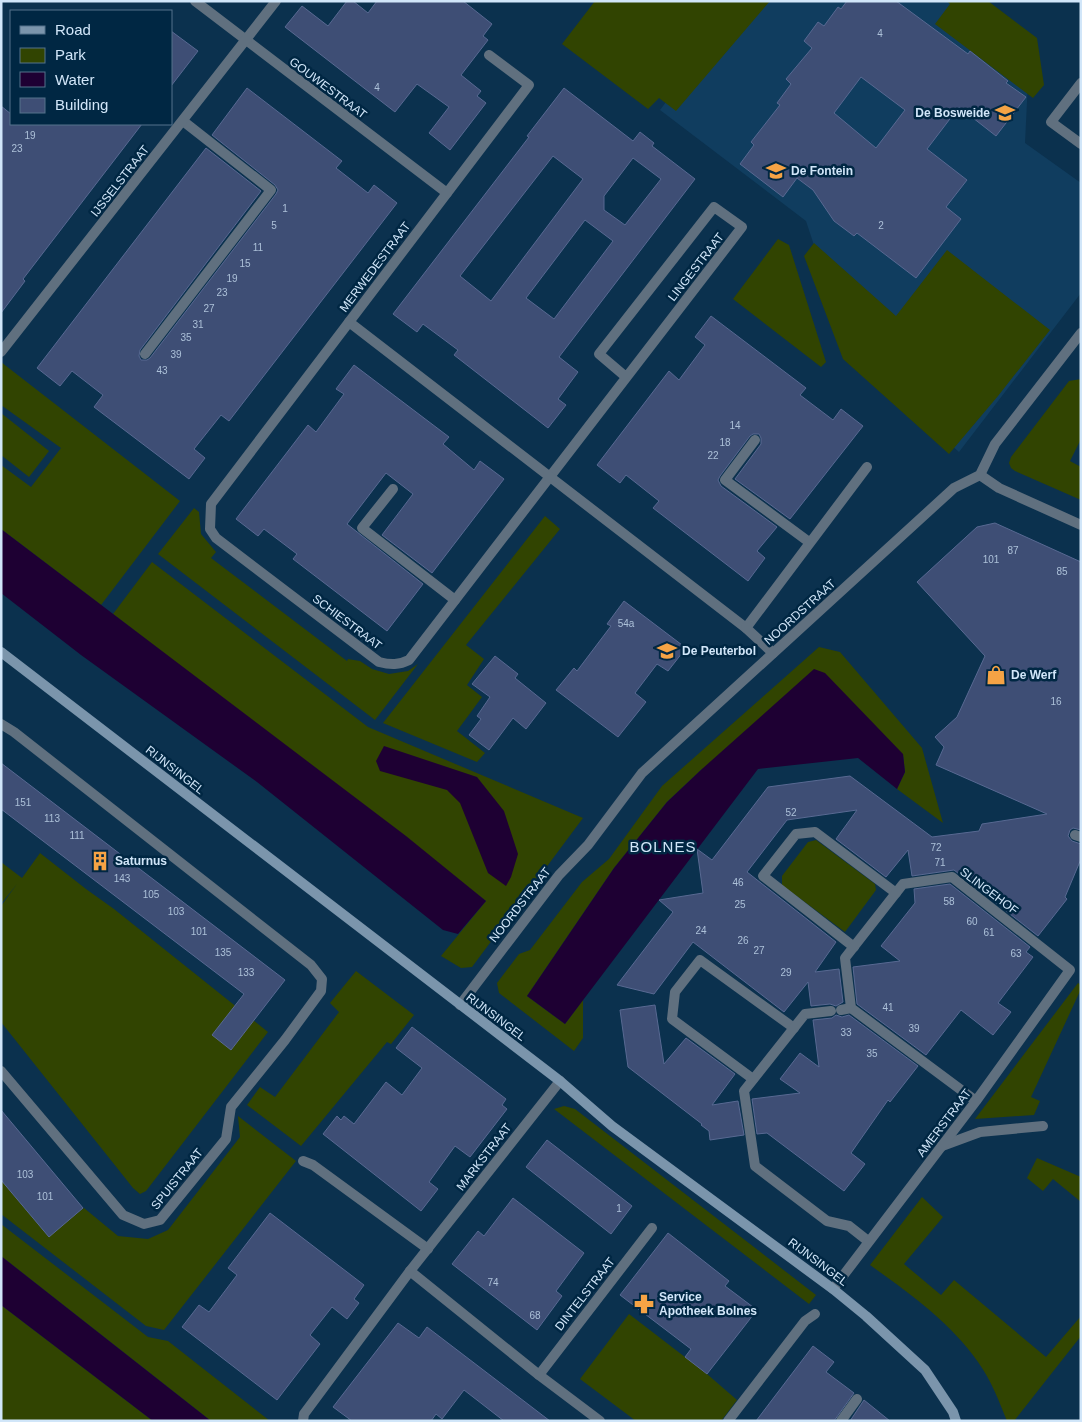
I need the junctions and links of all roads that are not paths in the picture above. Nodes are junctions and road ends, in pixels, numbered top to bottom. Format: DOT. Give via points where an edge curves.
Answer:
graph roads {
  1 [pos="195,1"];
  2 [pos="276,1"];
  3 [pos="246,41"];
  4 [pos="489,55"];
  5 [pos="1081,83"];
  6 [pos="183,121"];
  7 [pos="1081,144"];
  8 [pos="447,193"];
  9 [pos="349,322"];
  10 [pos="1081,334"];
  11 [pos="1,352"];
  12 [pos="145,354"];
  13 [pos="626,377"];
  14 [pos="755,440"];
  15 [pos="866,467"];
  16 [pos="980,475"];
  17 [pos="549,477"];
  18 [pos="393,488"];
  19 [pos="211,504"];
  20 [pos="1081,525"];
  21 [pos="809,542"];
  22 [pos="455,600"];
  23 [pos="746,628"];
  24 [pos="1,652"];
  25 [pos="773,653"];
  26 [pos="1,724"];
  27 [pos="896,893"];
  28 [pos="854,947"];
  29 [pos="1070,970"];
  30 [pos="460,1005"];
  31 [pos="841,1010"];
  32 [pos="794,1028"];
  33 [pos="1,1070"];
  34 [pos="754,1079"];
  35 [pos="560,1081"];
  36 [pos="976,1101"];
  37 [pos="1043,1126"];
  38 [pos="942,1146"];
  39 [pos="303,1161"];
  40 [pos="652,1228"];
  41 [pos="868,1241"];
  42 [pos="428,1249"];
  43 [pos="410,1271"];
  44 [pos="833,1289"];
  45 [pos="815,1314"];
  46 [pos="538,1375"];
  47 [pos="857,1399"];
  48 [pos="303,1421"];
  49 [pos="600,1421"];
  50 [pos="728,1421"];
  51 [pos="841,1421"];
  52 [pos="956,1421"];
  1 -- 3 [label="street, GOUWESTRAAT"];
  2 -- 3 [label="street, IJSSELSTRAAT"];
  3 -- 6 [label="street, IJSSELSTRAAT"];
  3 -- 8 [label="street, GOUWESTRAAT"];
  4 -- 8 [label="street, MERWEDESTRAAT" via="529,85"];
  5 -- 7 [label="street" via="1051,122"];
  6 -- 11 [label="street, IJSSELSTRAAT"];
  6 -- 12 [label="street" via="271,190"];
  8 -- 9 [label="street, MERWEDESTRAAT"];
  9 -- 17 [label="street"];
  9 -- 19 [label="street, MERWEDESTRAAT"];
  10 -- 16 [label="street" via="995,444"];
  13 -- 17 [label="street, LINGESTRAAT" via="599,354 714,207 742,227"];
  14 -- 21 [label="street" via="725,480"];
  15 -- 21 [label="street"];
  16 -- 20 [label="street" via="999,488"];
  16 -- 25 [label="street, NOORDSTRAAT" via="954,488"];
  17 -- 22 [label="street, SCHIESTRAAT"];
  17 -- 23 [label="street"];
  18 -- 22 [label="street" via="362,528"];
  19 -- 22 [label="street, SCHIESTRAAT" via="210,530 216,538 379,662 390,665 409,660"];
  21 -- 23 [label="street"];
  23 -- 25 [label="street"];
  24 -- 30 [label="street, RIJNSINGEL"];
  25 -- 30 [label="street, NOORDSTRAAT" via="642,773"];
  26 -- 33 [label="street, SPUISTRAAT" via="311,965 322,980 321,991 232,1106 226,1138 160,1220 144,1224 123,1215"];
  27 -- 28 [label="street, SLINGEHOF"];
  27 -- 28 [label="street" via="815,832 796,834 763,876"];
  27 -- 29 [label="street, SLINGEHOF" via="903,884 952,877"];
  28 -- 31 [label="street, SLINGEHOF" via="845,958"];
  29 -- 36 [label="street, AMERSTRAAT"];
  30 -- 35 [label="street, RIJNSINGEL"];
  31 -- 32 [label="street" via="805,1014"];
  31 -- 36 [label="street"];
  32 -- 34 [label="street"];
  32 -- 34 [label="street" via="700,960 675,992 672,1018"];
  34 -- 41 [label="street" via="744,1091 755,1166 827,1221 849,1226"];
  35 -- 42 [label="street, MARKSTRAAT"];
  35 -- 44 [label="street, RIJNSINGEL" via="612,1126"];
  36 -- 38 [label="street, AMERSTRAAT"];
  37 -- 38 [label="street" via="980,1132"];
  38 -- 41 [label="street, AMERSTRAAT"];
  39 -- 42 [label="street" via="313,1164"];
  40 -- 46 [label="street, DINTELSTRAAT"];
  41 -- 44 [label="street, AMERSTRAAT"];
  42 -- 43 [label="street, MARKSTRAAT"];
  43 -- 46 [label="street"];
  43 -- 48 [label="street, MARKSTRAAT" via="304,1414"];
  44 -- 52 [label="street, RIJNSINGEL" via="924,1370"];
  45 -- 50 [label="street" via="805,1321"];
  46 -- 49 [label="street"];
  47 -- 51 [label="street"];
}
